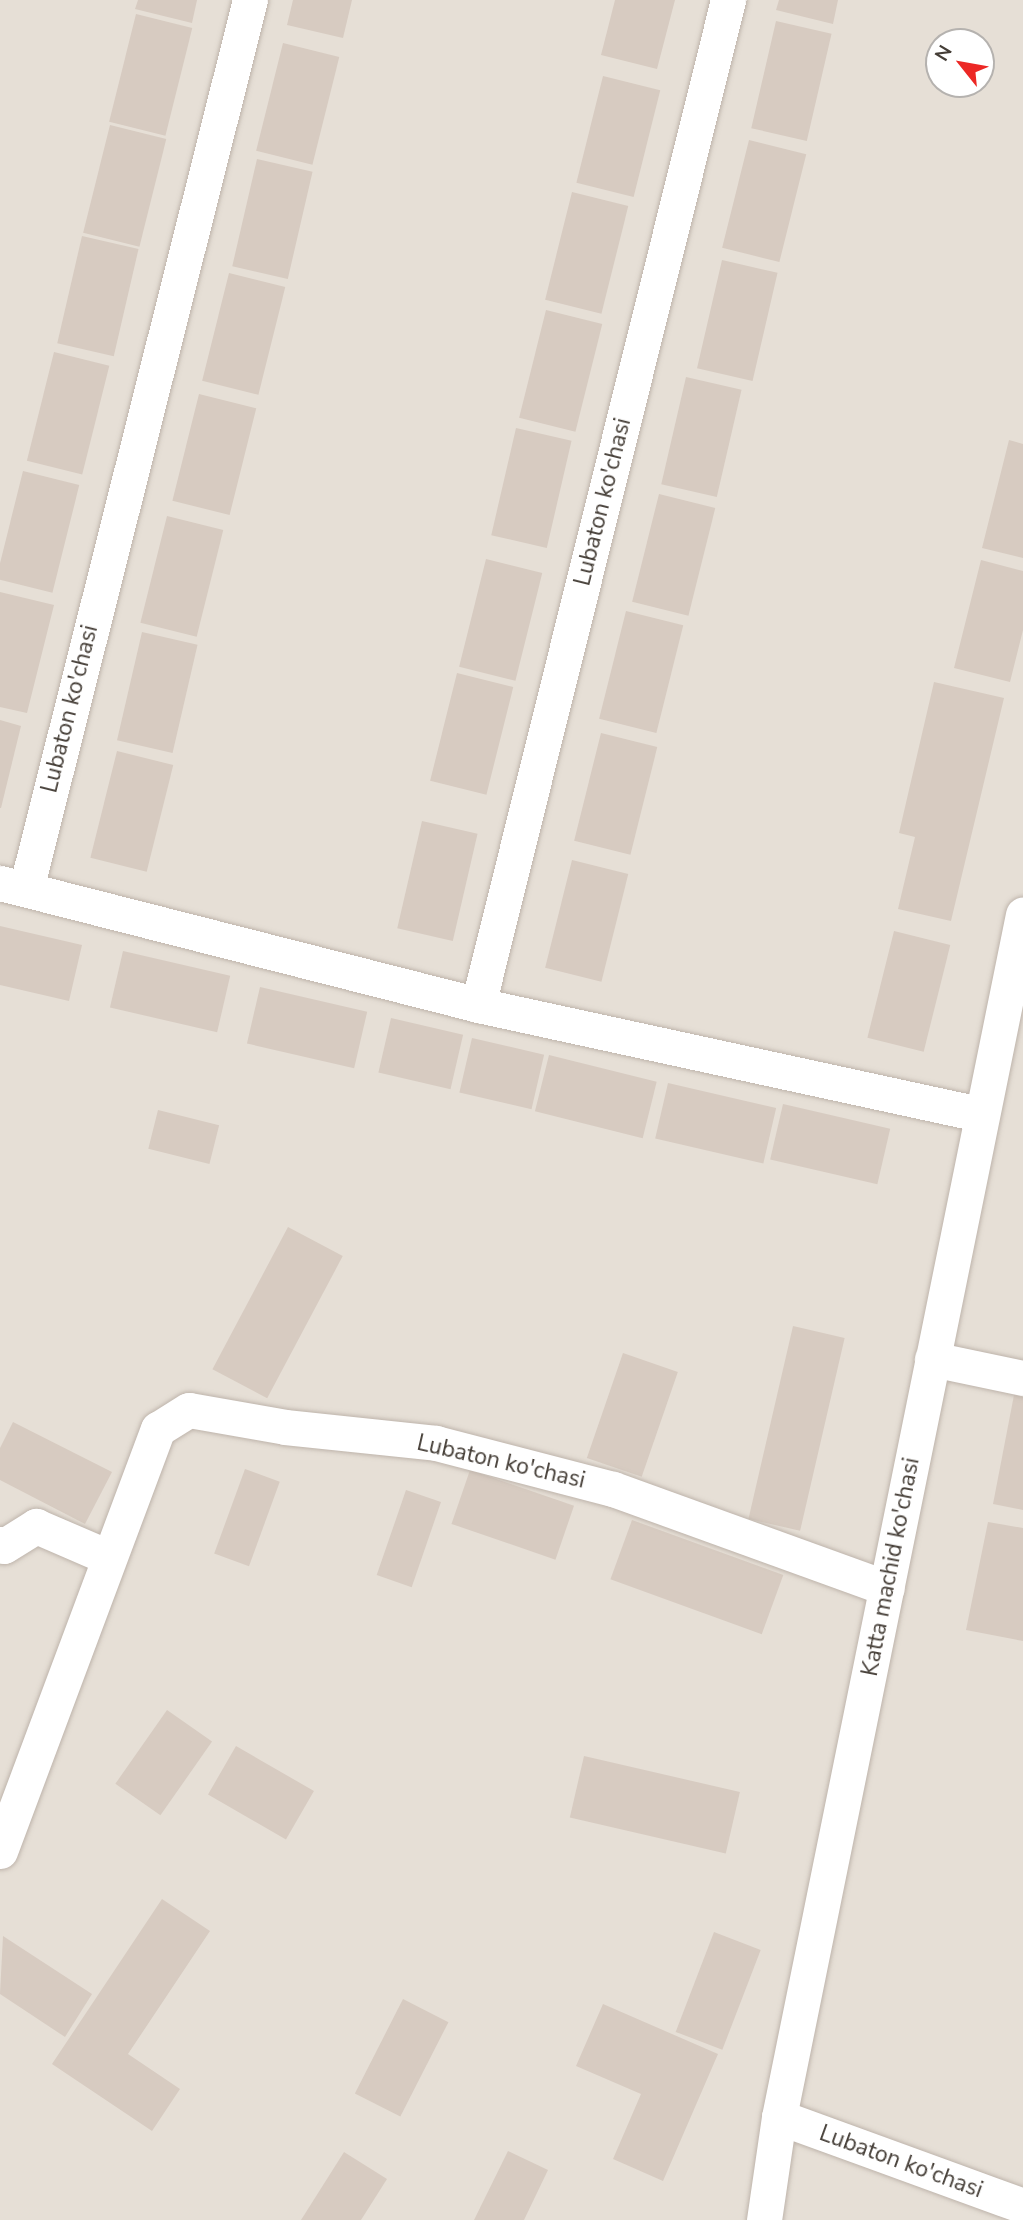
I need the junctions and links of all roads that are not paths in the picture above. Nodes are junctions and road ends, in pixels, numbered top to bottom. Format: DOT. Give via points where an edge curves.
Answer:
graph roads {
  1 [pos="250,0"];
  2 [pos="728,0"];
  3 [pos="13,886"];
  4 [pos="1023,914"];
  5 [pos="478,1005"];
  6 [pos="979,1114"];
  7 [pos="932,1359"];
  8 [pos="1023,1378"];
  9 [pos="0,1544"];
  10 [pos="108,1557"];
  11 [pos="887,1588"];
  12 [pos="0,1851"];
  13 [pos="779,2117"];
  14 [pos="1023,2206"];
  15 [pos="764,2220"];
  1 -- 3 [label="street, Lubaton ko'chasi"];
  2 -- 5 [label="street, Lubaton ko'chasi"];
  3 -- 5 [label="street, Lubaton ko'chasi"];
  4 -- 6 [label="street, Katta machid ko'chasi"];
  5 -- 6 [label="street, Lubaton ko'chasi"];
  6 -- 7 [label="street, Katta machid ko'chasi"];
  7 -- 8 [label="street"];
  7 -- 11 [label="street, Katta machid ko'chasi"];
  9 -- 10 [label="street" via="4,1546 36,1526"];
  10 -- 11 [label="street, Lubaton ko'chasi" via="158,1429 189,1410 285,1427 436,1443 612,1489"];
  10 -- 12 [label="street, Lubaton ko'chasi"];
  11 -- 13 [label="street, Katta machid ko'chasi"];
  13 -- 14 [label="street, Lubaton ko'chasi"];
  13 -- 15 [label="street, Katta machid ko'chasi"];
}
